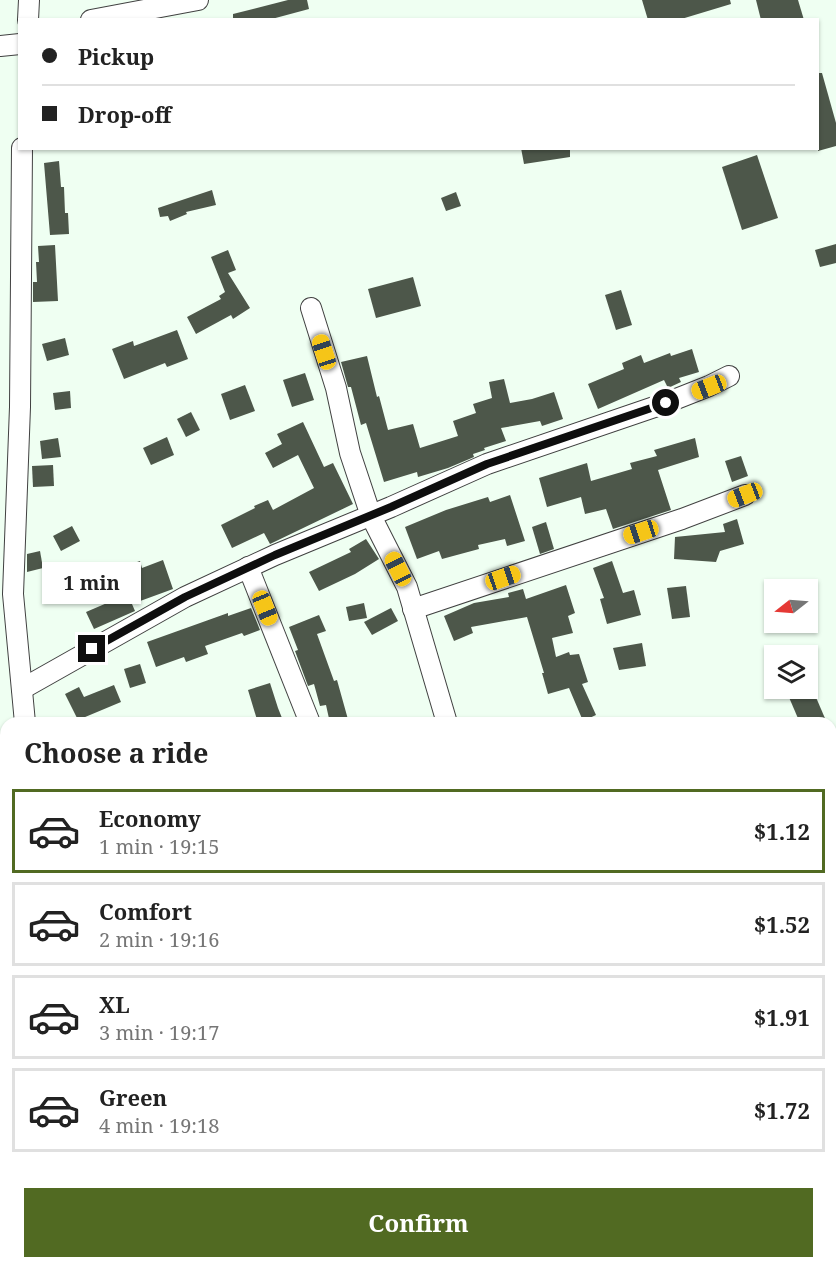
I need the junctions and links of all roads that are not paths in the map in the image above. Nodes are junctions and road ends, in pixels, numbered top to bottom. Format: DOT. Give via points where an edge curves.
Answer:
graph roads {
  1 [pos="29,0"];
  2 [pos="198,0"];
  3 [pos="28,18"];
  4 [pos="102,18"];
  5 [pos="18,44"];
  6 [pos="0,46"];
  7 [pos="22,150"];
  8 [pos="311,308"];
  9 [pos="729,375"];
  10 [pos="745,495"];
  11 [pos="371,516"];
  12 [pos="248,567"];
  13 [pos="413,609"];
  14 [pos="22,689"];
  15 [pos="24,717"];
  16 [pos="308,717"];
  17 [pos="445,717"];
  1 -- 3 [label="street"];
  2 -- 4 [label="street"];
  5 -- 6 [label="street"];
  7 -- 14 [label="street" via="20,407 13,594"];
  8 -- 11 [label="street"];
  9 -- 11 [label="street" via="666,403 487,464"];
  10 -- 13 [label="street"];
  11 -- 12 [label="street"];
  11 -- 13 [label="street" via="407,587"];
  12 -- 14 [label="street" via="185,597"];
  12 -- 16 [label="street"];
  13 -- 17 [label="street"];
  14 -- 15 [label="street"];
}
